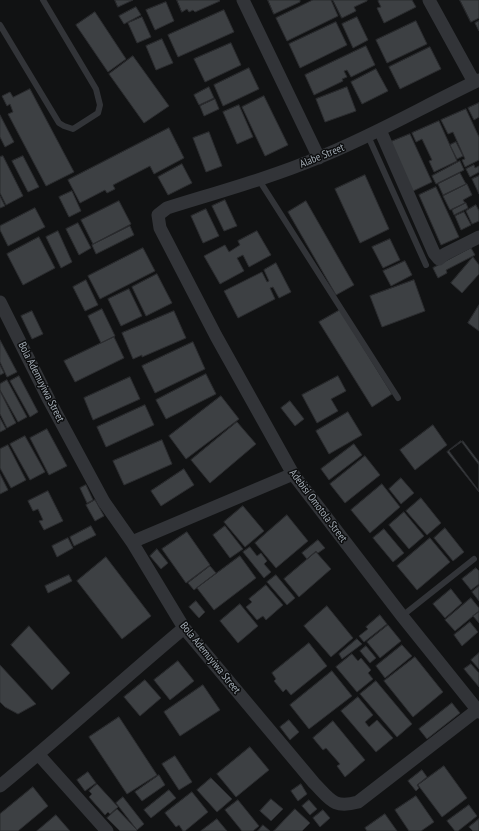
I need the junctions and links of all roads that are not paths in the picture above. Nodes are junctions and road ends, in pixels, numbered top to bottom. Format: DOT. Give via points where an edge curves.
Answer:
graph roads {
  1 [pos="43,0"];
  2 [pos="243,0"];
  3 [pos="429,0"];
  4 [pos="0,25"];
  5 [pos="476,81"];
  6 [pos="380,130"];
  7 [pos="368,136"];
  8 [pos="319,158"];
  9 [pos="259,180"];
  10 [pos="158,215"];
  11 [pos="479,237"];
  12 [pos="426,266"];
  13 [pos="0,302"];
  14 [pos="398,398"];
  15 [pos="293,474"];
  16 [pos="132,542"];
  17 [pos="474,559"];
  18 [pos="402,616"];
  19 [pos="184,628"];
  20 [pos="478,711"];
  21 [pos="38,754"];
  22 [pos="0,786"];
  23 [pos="107,831"];
  1 -- 4 [label="lane" via="96,89 100,105 98,113 91,118 73,128 59,123"];
  2 -- 8 [label="street"];
  3 -- 5 [label="street"];
  5 -- 6 [label="street, Alabe Street"];
  6 -- 7 [label="street, Alabe Street"];
  6 -- 11 [label="street" via="434,253 439,259"];
  7 -- 8 [label="street, Alabe Street"];
  7 -- 12 [label="lane"];
  8 -- 9 [label="street, Alabe Street"];
  9 -- 10 [label="street, Alabe Street" via="167,208"];
  9 -- 14 [label="lane"];
  10 -- 15 [label="street, Adebisi Omotola Street" via="160,228 202,309"];
  13 -- 16 [label="street, Bola Ademuyiwa Street" via="104,502"];
  15 -- 16 [label="street"];
  15 -- 18 [label="street, Adebisi Omotola Street"];
  16 -- 19 [label="street, Bola Ademuyiwa Street"];
  17 -- 18 [label="lane"];
  18 -- 20 [label="street, Adebisi Omotola Street"];
  19 -- 20 [label="street, Bola Ademuyiwa Street" via="309,777 334,803 346,805 358,802"];
  19 -- 21 [label="street"];
  21 -- 22 [label="street"];
  21 -- 23 [label="street"];
}
